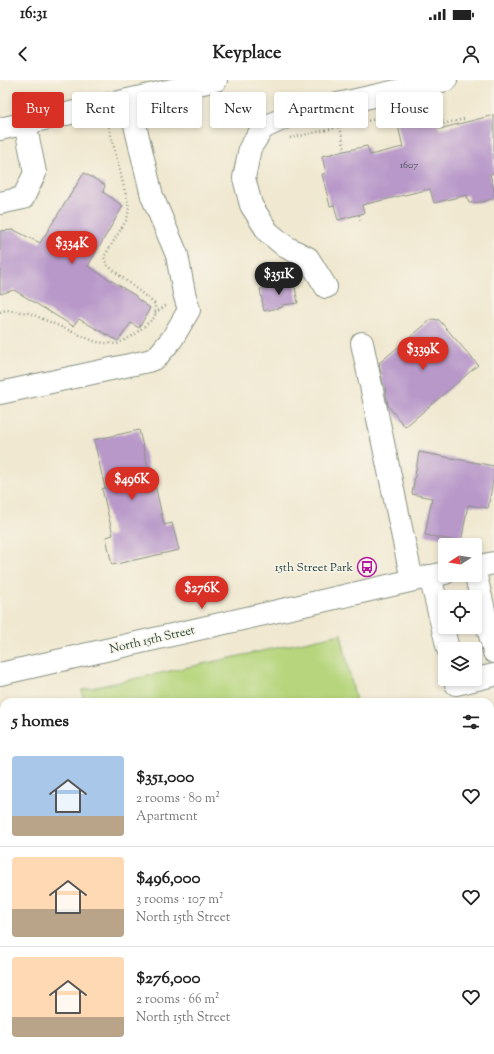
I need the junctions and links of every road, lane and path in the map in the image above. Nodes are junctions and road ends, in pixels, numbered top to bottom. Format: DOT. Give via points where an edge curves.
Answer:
graph roads {
  1 [pos="216,80"];
  2 [pos="441,87"];
  3 [pos="129,100"];
  4 [pos="464,119"];
  5 [pos="12,126"];
  6 [pos="26,128"];
  7 [pos="110,128"];
  8 [pos="336,128"];
  9 [pos="340,128"];
  10 [pos="0,129"];
  11 [pos="287,139"];
  12 [pos="345,151"];
  13 [pos="0,203"];
  14 [pos="359,214"];
  15 [pos="361,221"];
  16 [pos="326,286"];
  17 [pos="0,312"];
  18 [pos="362,343"];
  19 [pos="0,393"];
  20 [pos="494,563"];
  21 [pos="482,566"];
  22 [pos="429,576"];
  23 [pos="477,582"];
  24 [pos="446,642"];
  25 [pos="494,652"];
  26 [pos="0,674"];
  27 [pos="494,675"];
  28 [pos="482,678"];
  1 -- 3 [label="street"];
  2 -- 4 [label="path" via="444,124"];
  2 -- 16 [label="street" via="292,114 263,128 250,148 244,178 251,205 268,232 286,247 308,258"];
  3 -- 19 [label="street" via="152,196 177,255 189,310 172,340 156,358"];
  5 -- 10 [label="street"];
  6 -- 13 [label="street" via="36,173 23,198"];
  7 -- 17 [label="path" via="128,208 127,219 104,257 107,265 155,304 155,317 134,335 117,344 96,342 29,313 6,310"];
  8 -- 11 [label="path"];
  9 -- 12 [label="path"];
  14 -- 15 [label="path"];
  18 -- 22 [label="street"];
  20 -- 21 [label="street"];
  22 -- 24 [label="street"];
  22 -- 26 [label="street, North 15th Street"];
  23 -- 25 [label="street"];
  27 -- 28 [label="street"];
}
